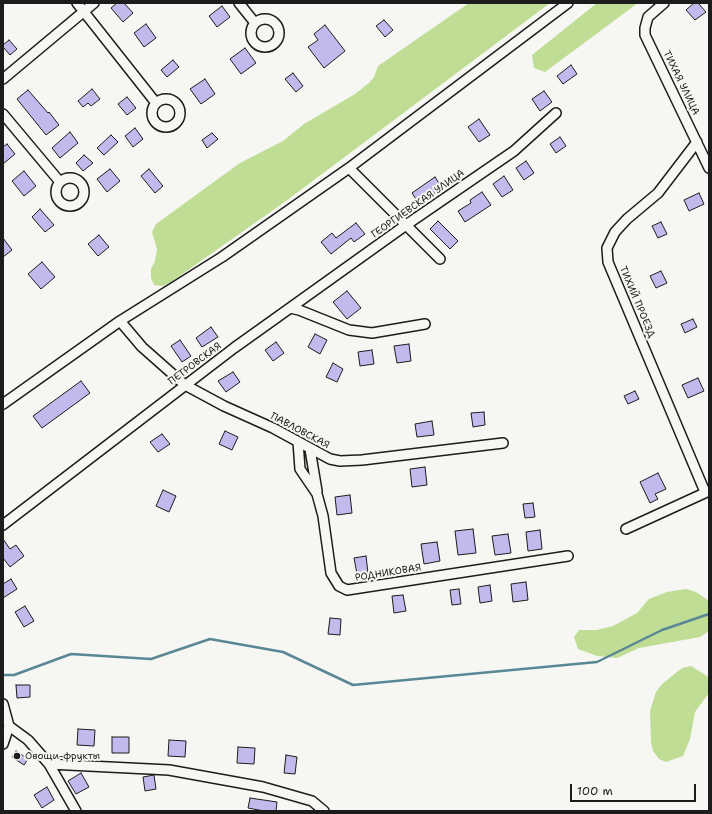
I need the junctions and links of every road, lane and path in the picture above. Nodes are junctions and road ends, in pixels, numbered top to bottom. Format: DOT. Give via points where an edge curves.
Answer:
graph roads {
  1 [pos="77,3"];
  2 [pos="94,3"];
  3 [pos="239,3"];
  4 [pos="568,3"];
  5 [pos="664,3"];
  6 [pos="84,12"];
  7 [pos="255,23"];
  8 [pos="3,79"];
  9 [pos="156,103"];
  10 [pos="556,113"];
  11 [pos="3,114"];
  12 [pos="697,142"];
  13 [pos="349,168"];
  14 [pos="709,168"];
  15 [pos="60,182"];
  16 [pos="406,225"];
  17 [pos="440,259"];
  18 [pos="290,308"];
  19 [pos="120,321"];
  20 [pos="426,324"];
  21 [pos="185,385"];
  22 [pos="3,404"];
  23 [pos="298,442"];
  24 [pos="503,442"];
  25 [pos="310,449"];
  26 [pos="707,491"];
  27 [pos="317,494"];
  28 [pos="3,525"];
  29 [pos="626,529"];
  30 [pos="568,556"];
  31 [pos="3,704"];
  32 [pos="9,726"];
  33 [pos="3,744"];
  34 [pos="49,764"];
  35 [pos="76,811"];
  36 [pos="324,811"];
  1 -- 6 [label="street"];
  2 -- 6 [label="street"];
  3 -- 7 [label="street"];
  4 -- 13 [label="street"];
  5 -- 12 [label="street, ТИХАЯ УЛИЦА" via="648,17 645,28 648,42"];
  6 -- 8 [label="street"];
  6 -- 9 [label="street"];
  10 -- 16 [label="street, ГЕОРГИЕВСКАЯ УЛИЦА" via="514,151"];
  11 -- 15 [label="street"];
  12 -- 14 [label="street, ТИХАЯ УЛИЦА"];
  12 -- 26 [label="street, ТИХИЙ ПРОЕЗД" via="658,193 615,232 607,248 608,262"];
  13 -- 16 [label="street"];
  13 -- 19 [label="street" via="222,257"];
  16 -- 17 [label="street"];
  16 -- 18 [label="street, ГЕОРГИЕВСКАЯ УЛИЦА"];
  18 -- 20 [label="street" via="349,330 372,333"];
  18 -- 21 [label="street, ПЕТРОВСКАЯ"];
  19 -- 21 [label="street, ПАВЛОВСКАЯ" via="142,348"];
  19 -- 22 [label="street"];
  21 -- 23 [label="street, ПАВЛОВСКАЯ"];
  21 -- 28 [label="street, ПЕТРОВСКАЯ"];
  23 -- 25 [label="street, ПАВЛОВСКАЯ"];
  23 -- 27 [label="street, РОДНИКОВАЯ" via="300,469"];
  24 -- 25 [label="street, ПАВЛОВСКАЯ" via="340,461"];
  25 -- 27 [label="street"];
  26 -- 29 [label="street"];
  27 -- 30 [label="street, РОДНИКОВАЯ" via="323,516 331,573 339,586 347,590"];
  31 -- 32 [label="street"];
  32 -- 33 [label="street"];
  32 -- 34 [label="street" via="28,740"];
  34 -- 35 [label="street"];
  34 -- 36 [label="street" via="169,770 263,787 312,801"];
}
